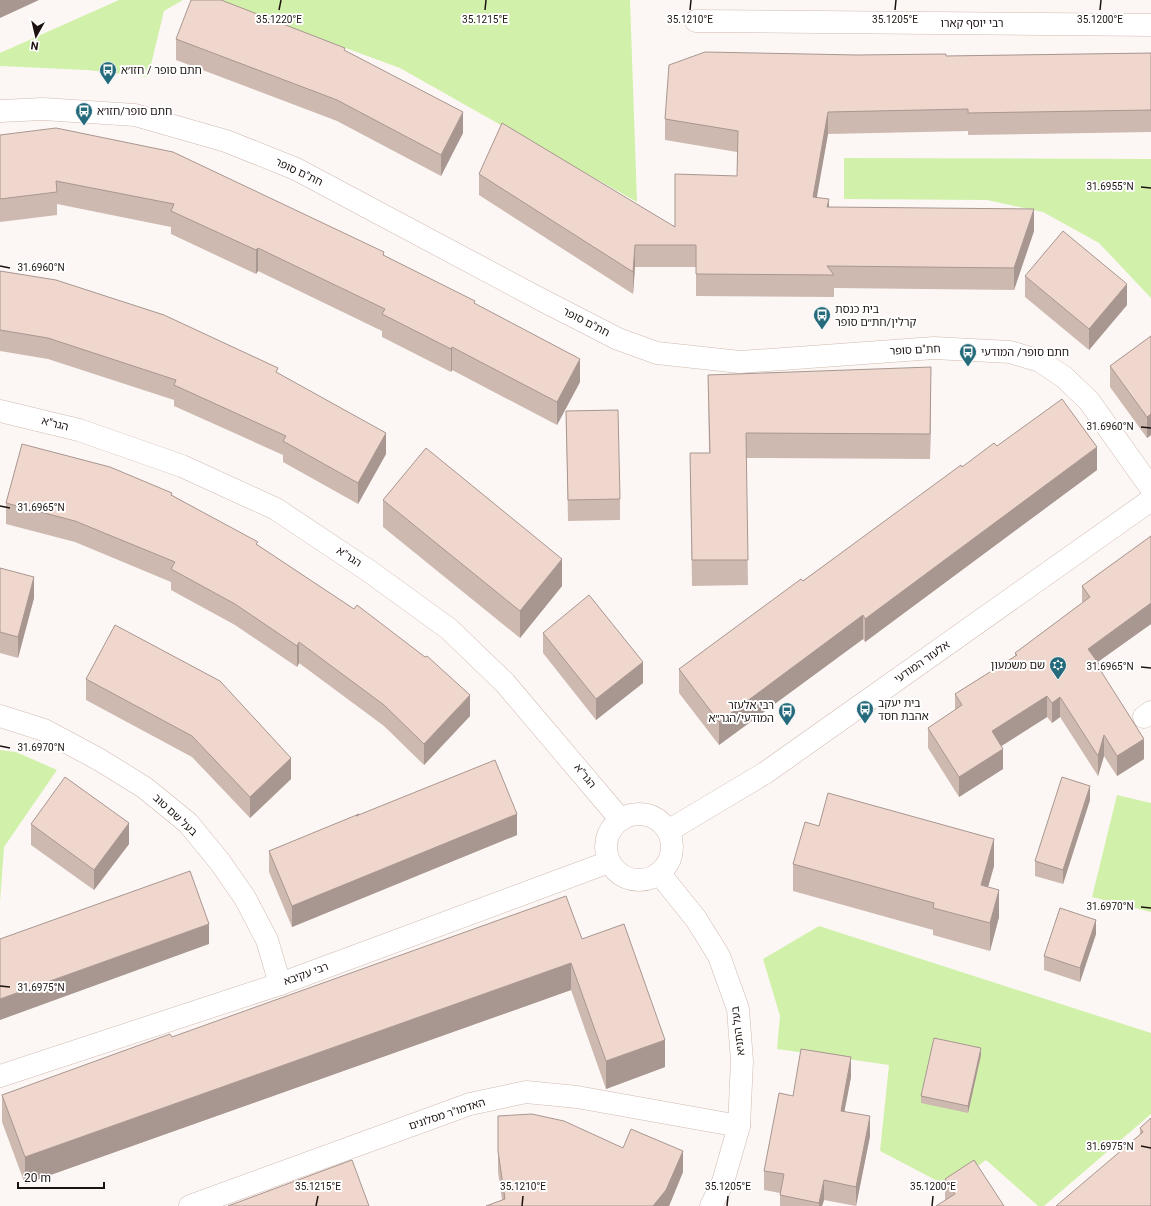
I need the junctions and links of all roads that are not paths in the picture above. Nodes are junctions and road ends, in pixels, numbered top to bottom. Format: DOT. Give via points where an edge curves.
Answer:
graph roads {
  1 [pos="696,21"];
  2 [pos="1151,25"];
  3 [pos="0,111"];
  4 [pos="0,411"];
  5 [pos="1151,488"];
  6 [pos="1151,500"];
  7 [pos="0,716"];
  8 [pos="621,820"];
  9 [pos="668,831"];
  10 [pos="609,862"];
  11 [pos="659,873"];
  12 [pos="280,984"];
  13 [pos="0,1076"];
  14 [pos="739,1126"];
  15 [pos="190,1206"];
  16 [pos="711,1206"];
  1 -- 2 [label="street, רבי יוסף קארו"];
  3 -- 5 [label="street, חת\"ם סופר" via="43,109 135,115 226,141 296,169 618,339 657,353 740,362 934,348 1010,352 1040,361 1064,377 1089,401"];
  4 -- 8 [label="street, הגר\"א" via="79,430 182,466 276,509 369,571 449,629 505,683"];
  6 -- 9 [label="street, אלעזר המודעי" via="765,773"];
  7 -- 12 [label="street, בעל שם טוב" via="44,730 100,760 145,788 188,823 245,898 267,940"];
  8 -- 9 [label="street" via="631,815 642,814 652,817"];
  8 -- 10 [label="street" via="614,826 606,843"];
  9 -- 11 [label="street" via="672,849"];
  10 -- 11 [label="street" via="622,875 631,878 650,878"];
  10 -- 12 [label="street, רבי עקיבא"];
  11 -- 14 [label="street, בעל התניא" via="696,919 719,956 738,1009 742,1061"];
  12 -- 13 [label="street, רבי עקיבא"];
  14 -- 15 [label="street, האדמו\"ר מסלונים" via="577,1097 526,1092 470,1104"];
  14 -- 16 [label="street, בעל התניא" via="723,1182"];
}
